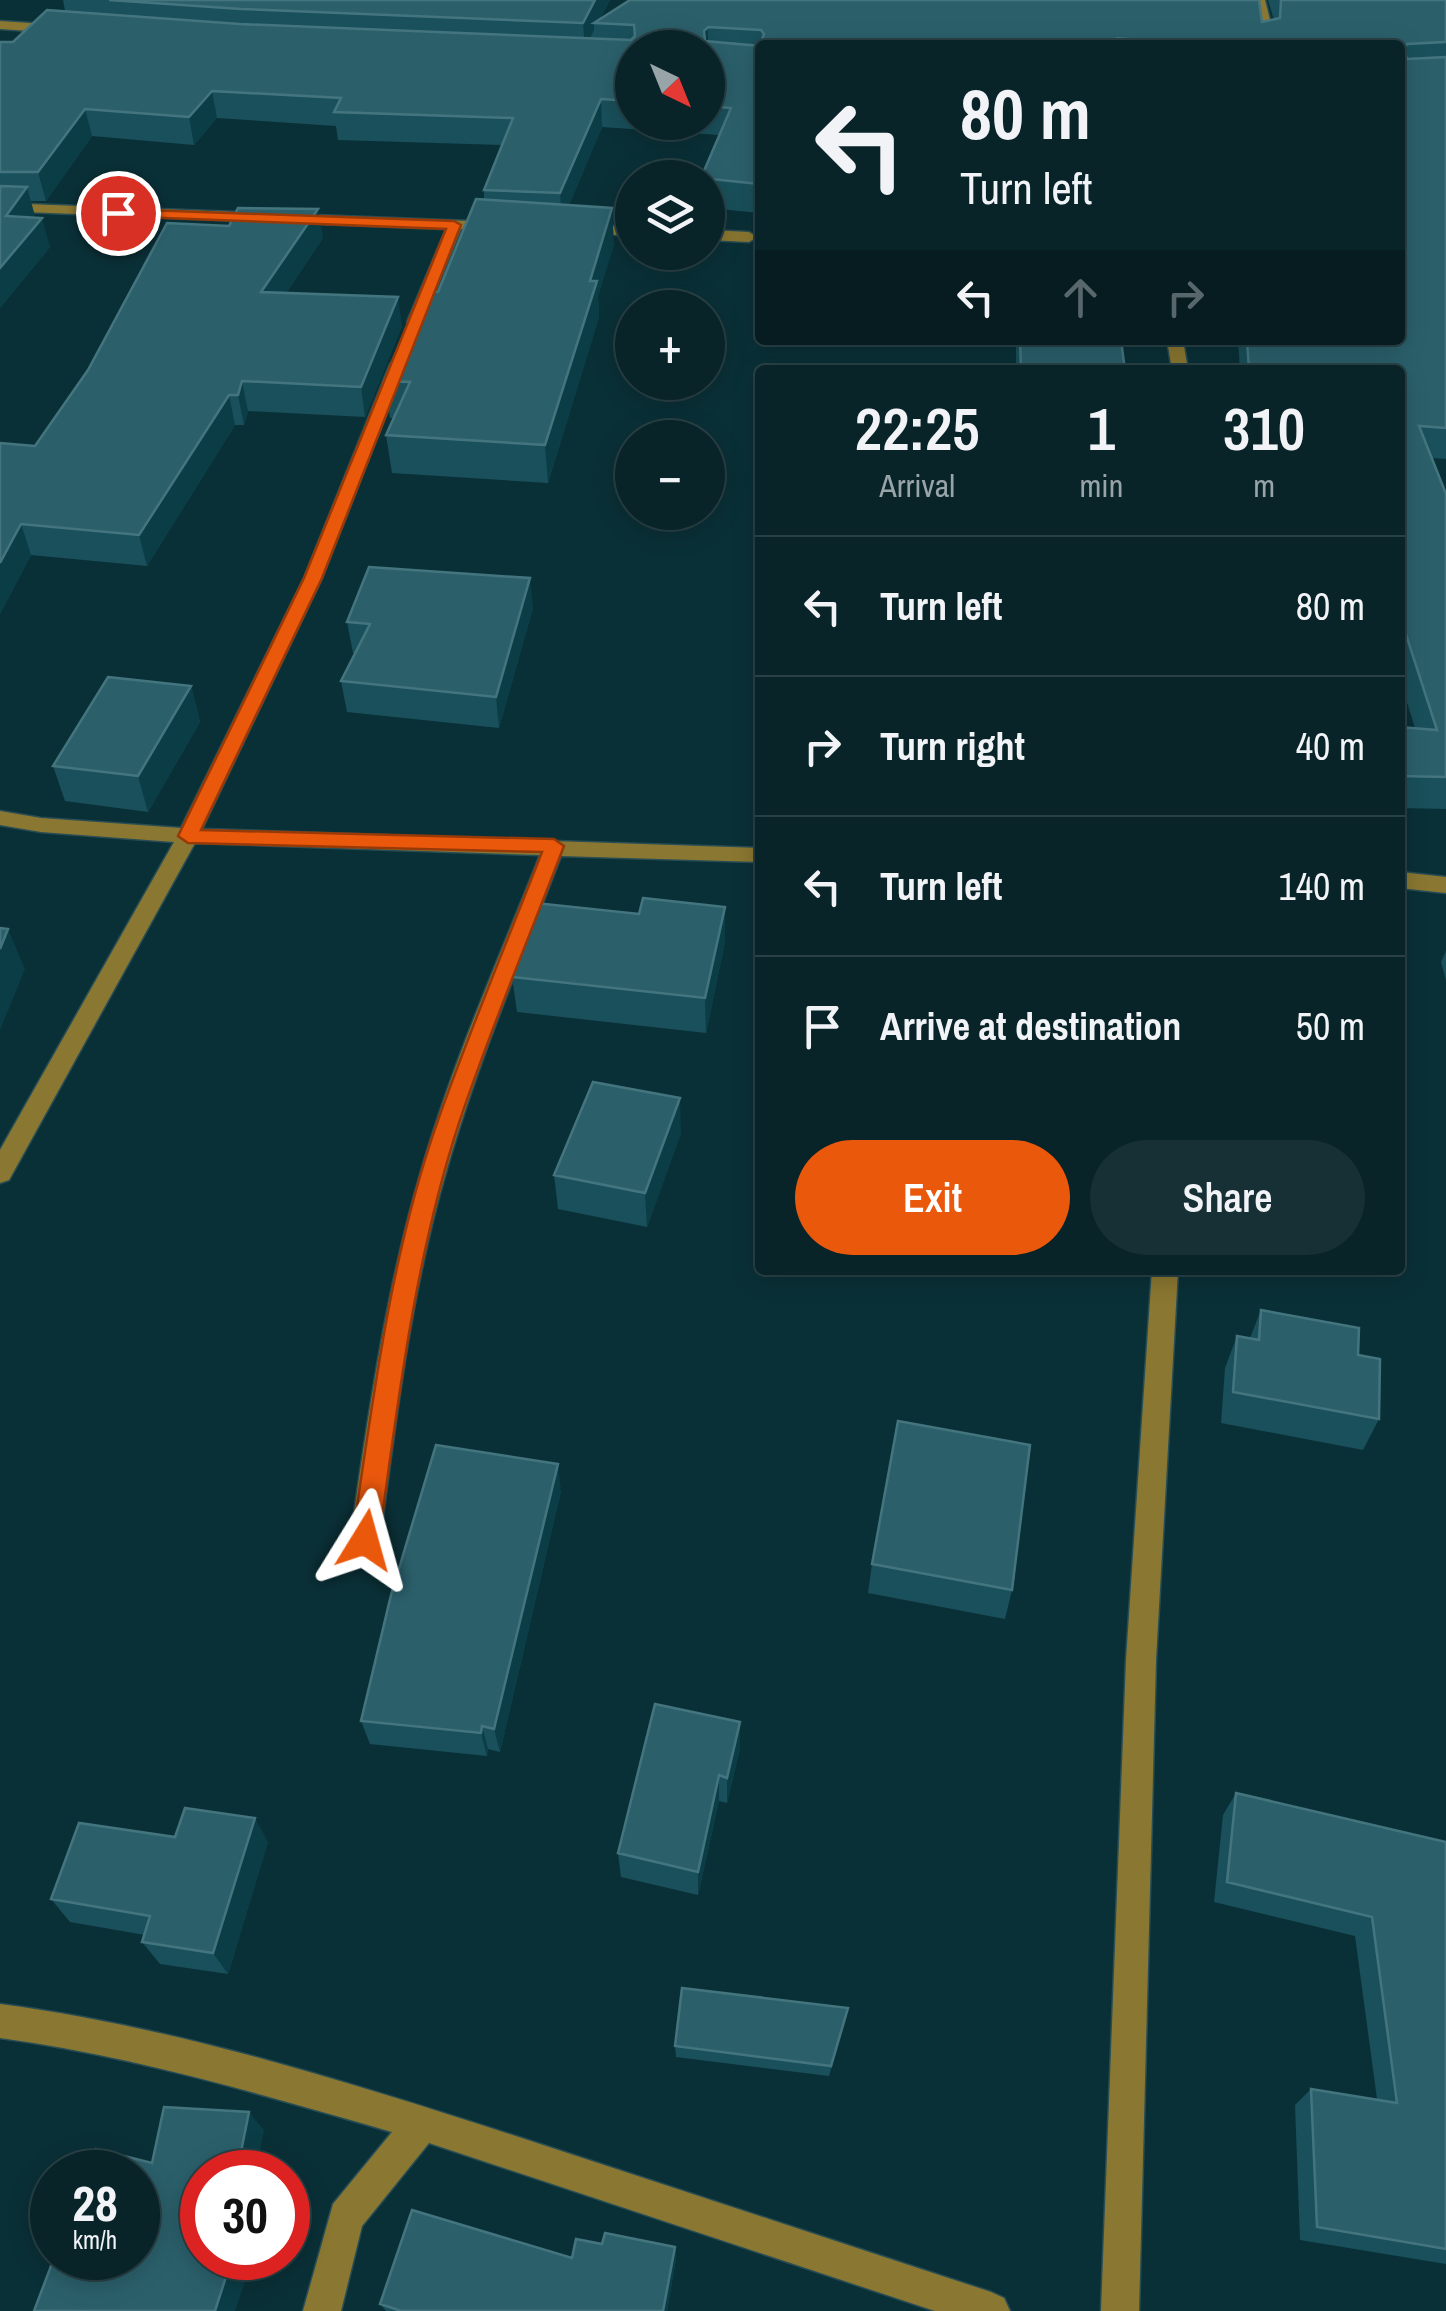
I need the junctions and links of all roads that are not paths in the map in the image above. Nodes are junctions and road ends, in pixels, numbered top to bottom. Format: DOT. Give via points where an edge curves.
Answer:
graph roads {
  1 [pos="1259,0"];
  2 [pos="0,24"];
  3 [pos="75,30"];
  4 [pos="1265,40"];
  5 [pos="0,207"];
  6 [pos="454,225"];
  7 [pos="494,226"];
  8 [pos="553,228"];
  9 [pos="615,231"];
  10 [pos="725,236"];
  11 [pos="750,237"];
  12 [pos="0,818"];
  13 [pos="188,836"];
  14 [pos="554,846"];
  15 [pos="755,856"];
  16 [pos="1405,876"];
  17 [pos="1446,885"];
  18 [pos="0,1173"];
  19 [pos="1165,1275"];
  20 [pos="365,1540"];
  21 [pos="0,2021"];
  22 [pos="422,2123"];
  23 [pos="322,2311"];
  24 [pos="991,2311"];
  25 [pos="1120,2311"];
  1 -- 4 [label="street"];
  2 -- 3 [label="street"];
  5 -- 6 [label="street"];
  6 -- 7 [label="street"];
  6 -- 13 [label="street" via="313,578"];
  8 -- 9 [label="street"];
  10 -- 11 [label="street"];
  12 -- 13 [label="street"];
  13 -- 14 [label="street"];
  13 -- 18 [label="street"];
  14 -- 15 [label="street"];
  14 -- 20 [label="street" via="448,1124 416,1239 391,1356"];
  16 -- 17 [label="street"];
  19 -- 25 [label="street" via="1132,1802"];
  21 -- 22 [label="street" via="252,2074"];
  22 -- 23 [label="street" via="346,2217"];
  22 -- 24 [label="street"];
}
